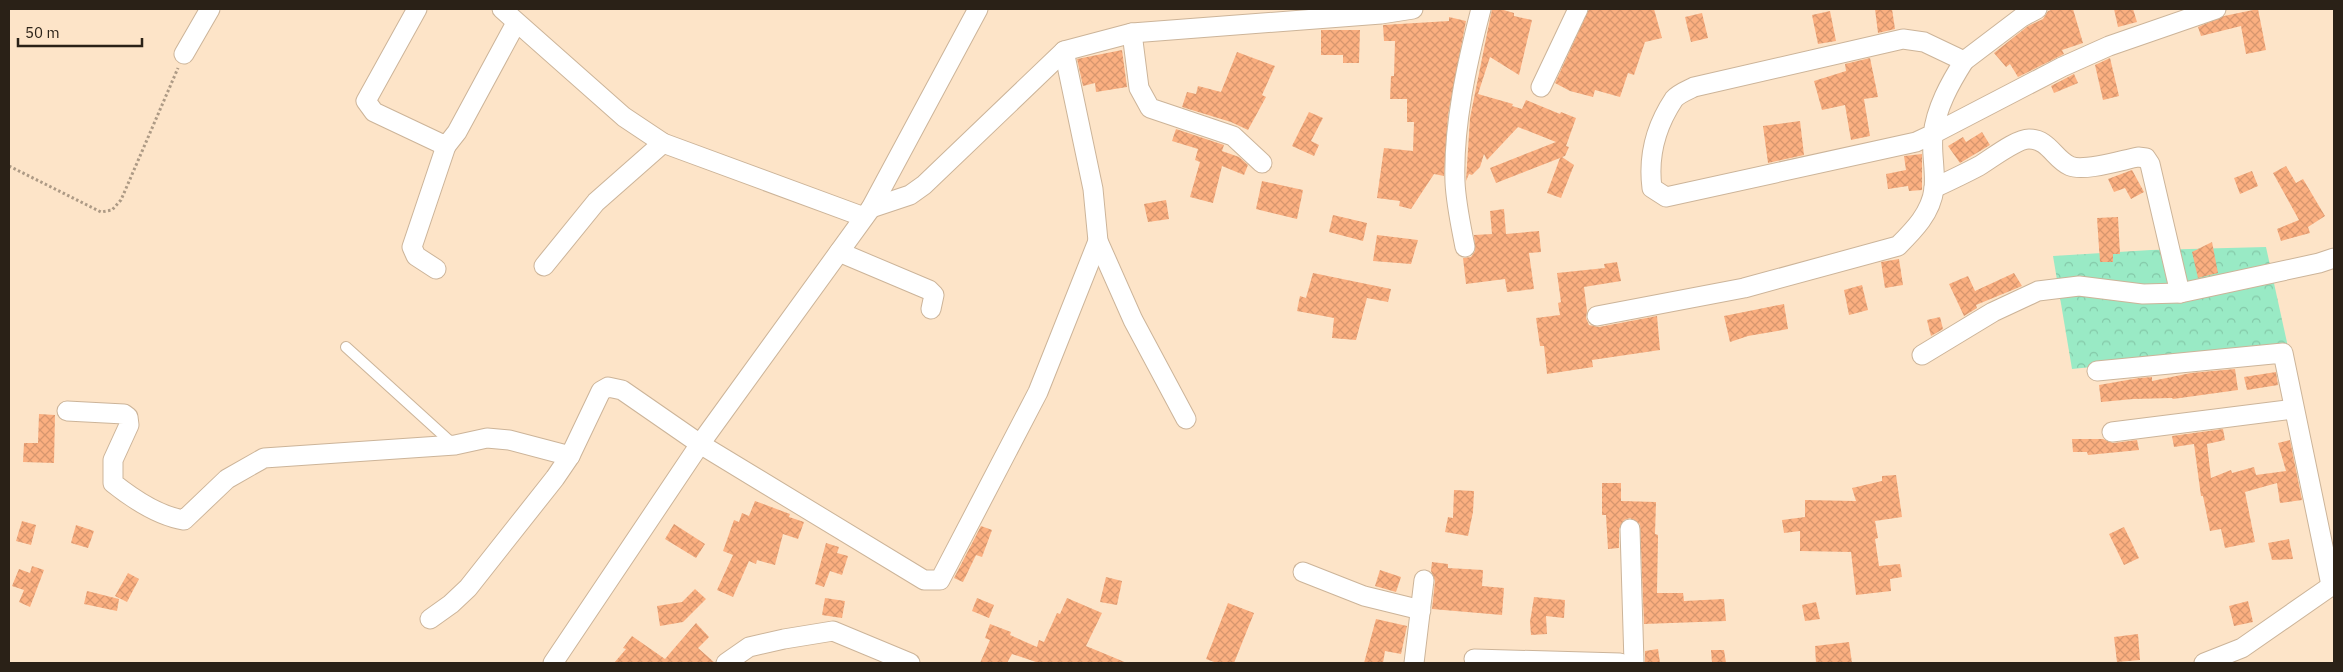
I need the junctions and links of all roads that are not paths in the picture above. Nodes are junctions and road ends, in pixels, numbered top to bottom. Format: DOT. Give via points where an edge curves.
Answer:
graph roads {
  1 [pos="210,9"];
  2 [pos="417,9"];
  3 [pos="502,9"];
  4 [pos="978,9"];
  5 [pos="1413,9"];
  6 [pos="1481,9"];
  7 [pos="1578,9"];
  8 [pos="2037,9"];
  9 [pos="2216,9"];
  10 [pos="1382,11"];
  11 [pos="516,23"];
  12 [pos="1132,33"];
  13 [pos="1064,51"];
  14 [pos="184,54"];
  15 [pos="1964,61"];
  16 [pos="1541,87"];
  17 [pos="1933,134"];
  18 [pos="663,143"];
  19 [pos="446,146"];
  20 [pos="1262,163"];
  21 [pos="1934,188"];
  22 [pos="867,213"];
  23 [pos="1098,241"];
  24 [pos="1465,247"];
  25 [pos="839,252"];
  26 [pos="2334,258"];
  27 [pos="544,266"];
  28 [pos="436,269"];
  29 [pos="2180,293"];
  30 [pos="931,309"];
  31 [pos="1597,316"];
  32 [pos="346,347"];
  33 [pos="1922,355"];
  34 [pos="2098,371"];
  35 [pos="2294,409"];
  36 [pos="67,411"];
  37 [pos="1186,419"];
  38 [pos="2112,432"];
  39 [pos="700,444"];
  40 [pos="455,445"];
  41 [pos="570,456"];
  42 [pos="1630,529"];
  43 [pos="1303,572"];
  44 [pos="1424,580"];
  45 [pos="2332,584"];
  46 [pos="1421,610"];
  47 [pos="430,619"];
  48 [pos="1474,659"];
  49 [pos="553,663"];
  50 [pos="726,663"];
  51 [pos="910,663"];
  52 [pos="1414,663"];
  53 [pos="1620,663"];
  54 [pos="1634,663"];
  55 [pos="2204,663"];
  1 -- 14 [label="street"];
  2 -- 19 [label="street" via="366,101 374,112"];
  3 -- 11 [label="street"];
  4 -- 22 [label="street"];
  5 -- 10 [label="street"];
  6 -- 24 [label="street" via="1464,85 1456,169 1457,202"];
  7 -- 16 [label="street"];
  8 -- 15 [label="street"];
  9 -- 17 [label="street" via="2109,46"];
  10 -- 12 [label="street"];
  11 -- 18 [label="street" via="624,117"];
  11 -- 19 [label="street" via="457,132"];
  12 -- 13 [label="street"];
  12 -- 20 [label="street" via="1139,88 1150,108 1233,136"];
  13 -- 22 [label="street" via="924,185 910,196"];
  13 -- 23 [label="street" via="1093,189"];
  15 -- 17 [label="street" via="1948,86"];
  15 -- 17 [label="street" via="1924,42 1903,39 1694,86 1675,98 1653,146 1652,188 1666,198 1684,195 1916,142"];
  17 -- 21 [label="street"];
  18 -- 22 [label="street"];
  18 -- 27 [label="street" via="596,202"];
  19 -- 28 [label="street" via="412,247 416,256"];
  21 -- 29 [label="street" via="2021,140 2041,142 2064,163 2078,168 2146,158"];
  21 -- 31 [label="street" via="1928,210 1898,246 1744,288"];
  22 -- 25 [label="street"];
  23 -- 37 [label="street" via="1133,320"];
  23 -- 39 [label="street" via="1038,392 940,580 924,580"];
  25 -- 30 [label="street" via="929,290 934,295"];
  25 -- 39 [label="street"];
  26 -- 29 [label="street"];
  29 -- 33 [label="street" via="2144,294 2079,286 2038,291 1994,312"];
  32 -- 40 [label="lane"];
  34 -- 35 [label="street" via="2281,352"];
  35 -- 38 [label="street"];
  35 -- 45 [label="street"];
  36 -- 40 [label="street" via="124,414 128,417 129,425 113,460 113,483 146,505 172,518 184,520 227,479 264,458"];
  39 -- 41 [label="street" via="622,390 608,387 601,391 593,404"];
  39 -- 49 [label="street"];
  40 -- 41 [label="street" via="487,438 508,440"];
  41 -- 47 [label="street" via="468,588"];
  42 -- 54 [label="street"];
  43 -- 46 [label="street" via="1364,596"];
  44 -- 46 [label="street"];
  45 -- 55 [label="street" via="2242,648"];
  46 -- 52 [label="street"];
  48 -- 53 [label="street"];
  50 -- 51 [label="street" via="750,647 833,631"];
}
